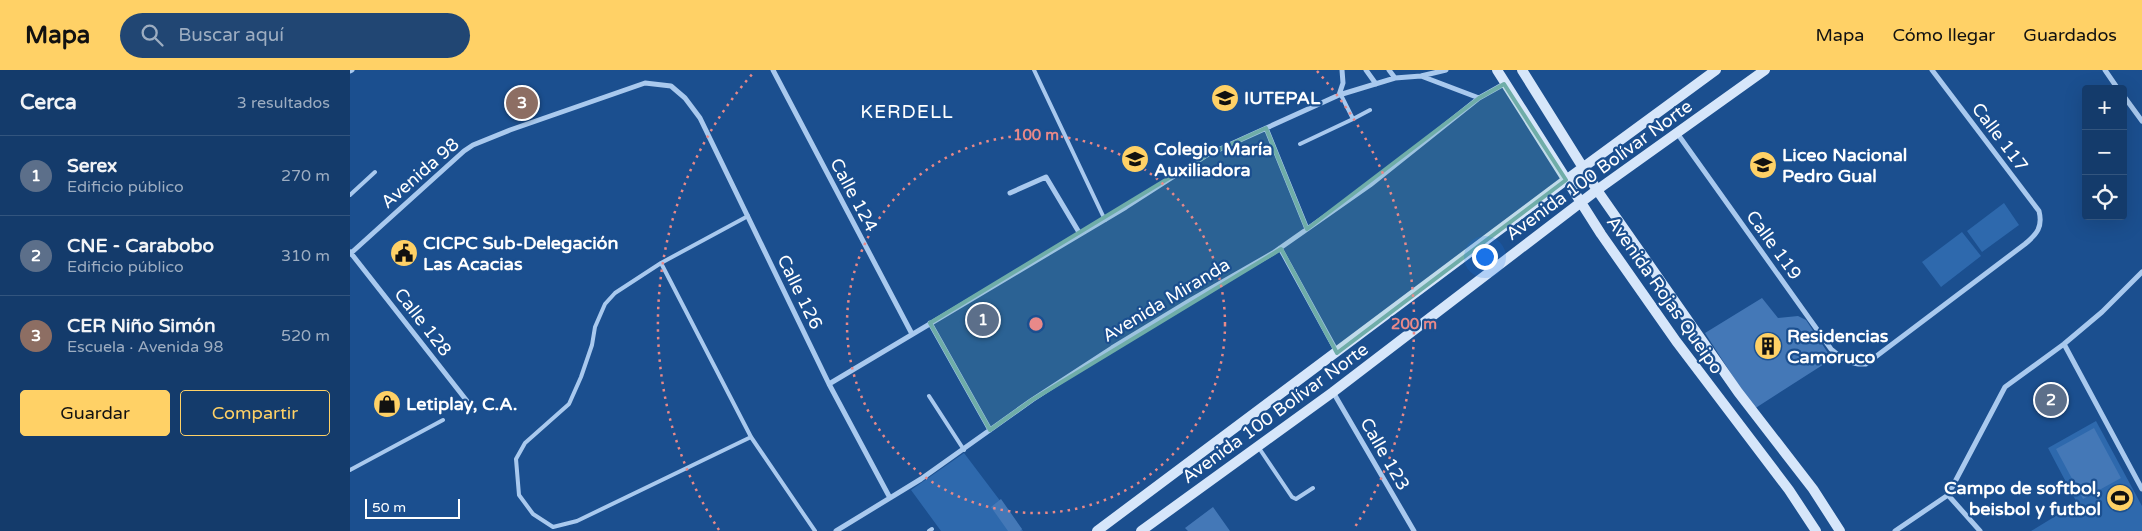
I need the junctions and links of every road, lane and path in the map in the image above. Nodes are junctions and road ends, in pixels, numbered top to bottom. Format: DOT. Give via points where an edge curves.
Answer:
graph roads {
  1 [pos="773,70"];
  2 [pos="1034,70"];
  3 [pos="1342,70"];
  4 [pos="1366,70"];
  5 [pos="1389,70"];
  6 [pos="1446,70"];
  7 [pos="1497,70"];
  8 [pos="1522,70"];
  9 [pos="1716,70"];
  10 [pos="1765,70"];
  11 [pos="1932,70"];
  12 [pos="2105,70"];
  13 [pos="1421,76"];
  14 [pos="1395,78"];
  15 [pos="1376,84"];
  16 [pos="1504,84"];
  17 [pos="2115,85"];
  18 [pos="1340,95"];
  19 [pos="685,98"];
  20 [pos="1479,98"];
  21 [pos="2127,101"];
  22 [pos="1370,110"];
  23 [pos="1353,119"];
  24 [pos="2142,121"];
  25 [pos="1266,128"];
  26 [pos="1677,133"];
  27 [pos="1300,144"];
  28 [pos="1583,167"];
  29 [pos="375,172"];
  30 [pos="1566,180"];
  31 [pos="1597,190"];
  32 [pos="1010,193"];
  33 [pos="350,195"];
  34 [pos="1580,202"];
  35 [pos="748,216"];
  36 [pos="1105,220"];
  37 [pos="1307,229"];
  38 [pos="1080,234"];
  39 [pos="1280,248"];
  40 [pos="350,253"];
  41 [pos="661,263"];
  42 [pos="2142,272"];
  43 [pos="930,323"];
  44 [pos="912,334"];
  45 [pos="2064,344"];
  46 [pos="1337,352"];
  47 [pos="1856,365"];
  48 [pos="829,384"];
  49 [pos="1333,392"];
  50 [pos="929,396"];
  51 [pos="474,410"];
  52 [pos="443,420"];
  53 [pos="990,430"];
  54 [pos="751,437"];
  55 [pos="1258,446"];
  56 [pos="964,450"];
  57 [pos="350,470"];
  58 [pos="1313,488"];
  59 [pos="2142,489"];
  60 [pos="1948,495"];
  61 [pos="890,498"];
  62 [pos="845,529"];
  63 [pos="815,531"];
  64 [pos="836,531"];
  65 [pos="1097,531"];
  66 [pos="1141,531"];
  67 [pos="1414,531"];
  68 [pos="1816,531"];
  69 [pos="1840,531"];
  70 [pos="1895,531"];
  71 [pos="1980,531"];
  1 -- 44 [label="street, Calle 124"];
  2 -- 36 [label="lane"];
  3 -- 18 [label="street"];
  4 -- 15 [label="street"];
  5 -- 14 [label="street"];
  6 -- 13 [label="street"];
  7 -- 16 [label="main road, Avenida Rojas Queipo"];
  8 -- 28 [label="main road, Avenida Rojas Queipo"];
  9 -- 28 [label="main road, Avenida 100 Bolívar Norte"];
  10 -- 26 [label="main road, Avenida 100 Bolívar Norte"];
  11 -- 47 [label="street, Calle 117" via="2039,211 2042,222 2036,234 2025,244 1866,364"];
  12 -- 17 [label="street"];
  13 -- 14 [label="street"];
  13 -- 20 [label="street"];
  14 -- 15 [label="street"];
  15 -- 18 [label="street"];
  16 -- 20 [label="street, Avenida Miranda"];
  16 -- 30 [label="main road, Avenida Rojas Queipo"];
  18 -- 23 [label="lane"];
  18 -- 25 [label="street"];
  19 -- 35 [label="street, Calle 126" via="700,118"];
  19 -- 40 [label="street, Avenida 98" via="671,86 645,83 473,145"];
  20 -- 37 [label="street, Avenida Miranda" via="1370,185"];
  21 -- 24 [label="street"];
  22 -- 23 [label="lane"];
  23 -- 27 [label="lane"];
  25 -- 36 [label="street" via="1207,155"];
  25 -- 37 [label="street"];
  26 -- 31 [label="main road, Avenida 100 Bolívar Norte"];
  26 -- 47 [label="street, Calle 119" via="1831,350"];
  28 -- 30 [label="main road, Avenida 100 Bolívar Norte"];
  28 -- 31 [label="main road, Avenida Rojas Queipo"];
  29 -- 33 [label="lane"];
  30 -- 34 [label="main road, Avenida Rojas Queipo"];
  30 -- 46 [label="main road, Avenida 100 Bolívar Norte"];
  31 -- 34 [label="main road, Avenida 100 Bolívar Norte"];
  31 -- 69 [label="main road, Avenida Rojas Queipo"];
  32 -- 38 [label="street" via="1046,177"];
  34 -- 49 [label="main road, Avenida 100 Bolívar Norte"];
  34 -- 68 [label="main road, Avenida Rojas Queipo" via="1676,341 1789,490"];
  35 -- 41 [label="lane"];
  35 -- 48 [label="street, Calle 126"];
  36 -- 38 [label="street"];
  37 -- 39 [label="street, Avenida Miranda"];
  38 -- 43 [label="street"];
  39 -- 46 [label="street"];
  39 -- 53 [label="street, Avenida Miranda" via="1112,348"];
  40 -- 51 [label="street, Calle 128"];
  41 -- 54 [label="lane"];
  41 -- 54 [label="lane" via="615,293 605,304 569,404 525,443 516,459 519,495 533,514 553,527 577,520"];
  42 -- 45 [label="street"];
  43 -- 44 [label="street"];
  43 -- 53 [label="street"];
  44 -- 48 [label="street"];
  45 -- 59 [label="street"];
  45 -- 60 [label="street" via="2005,387"];
  46 -- 65 [label="main road, Avenida 100 Bolívar Norte"];
  48 -- 61 [label="street, Calle 126"];
  49 -- 55 [label="main road, Avenida 100 Bolívar Norte"];
  49 -- 67 [label="street, Calle 123"];
  50 -- 56 [label="lane"];
  52 -- 57 [label="lane"];
  53 -- 56 [label="street, Avenida Miranda"];
  54 -- 63 [label="lane"];
  55 -- 58 [label="lane" via="1292,496 1296,499"];
  55 -- 66 [label="main road, Avenida 100 Bolívar Norte"];
  56 -- 61 [label="street, Avenida Miranda"];
  60 -- 70 [label="street"];
  60 -- 71 [label="street"];
  61 -- 62 [label="street, Avenida Miranda"];
  62 -- 64 [label="street, Avenida Miranda"];
}
